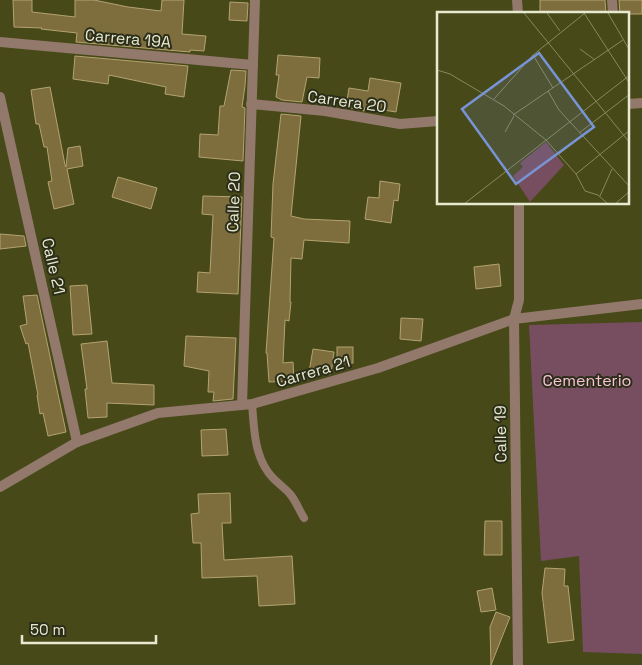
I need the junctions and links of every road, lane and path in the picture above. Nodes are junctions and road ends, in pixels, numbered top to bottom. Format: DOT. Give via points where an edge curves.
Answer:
graph roads {
  1 [pos="256,0"];
  2 [pos="0,42"];
  3 [pos="253,65"];
  4 [pos="0,97"];
  5 [pos="251,104"];
  6 [pos="437,121"];
  7 [pos="520,205"];
  8 [pos="642,304"];
  9 [pos="514,319"];
  10 [pos="247,404"];
  11 [pos="77,442"];
  12 [pos="0,488"];
  13 [pos="304,518"];
  14 [pos="518,665"];
  1 -- 3 [label="street, Calle 20"];
  2 -- 3 [label="street, Carrera 19A"];
  3 -- 5 [label="street, Calle 20"];
  4 -- 11 [label="street, Calle 21"];
  5 -- 6 [label="street, Carrera 20" via="325,111 400,124"];
  5 -- 10 [label="street, Calle 20"];
  7 -- 9 [label="street, Calle 19" via="518,300"];
  8 -- 9 [label="street, Carrera 21"];
  9 -- 10 [label="street, Carrera 21" via="378,368"];
  9 -- 14 [label="street, Calle 19"];
  10 -- 11 [label="street, Carrera 21" via="158,413"];
  10 -- 13 [label="lane" via="261,459 271,476 291,495"];
  11 -- 12 [label="street, Carrera 21"];
}
